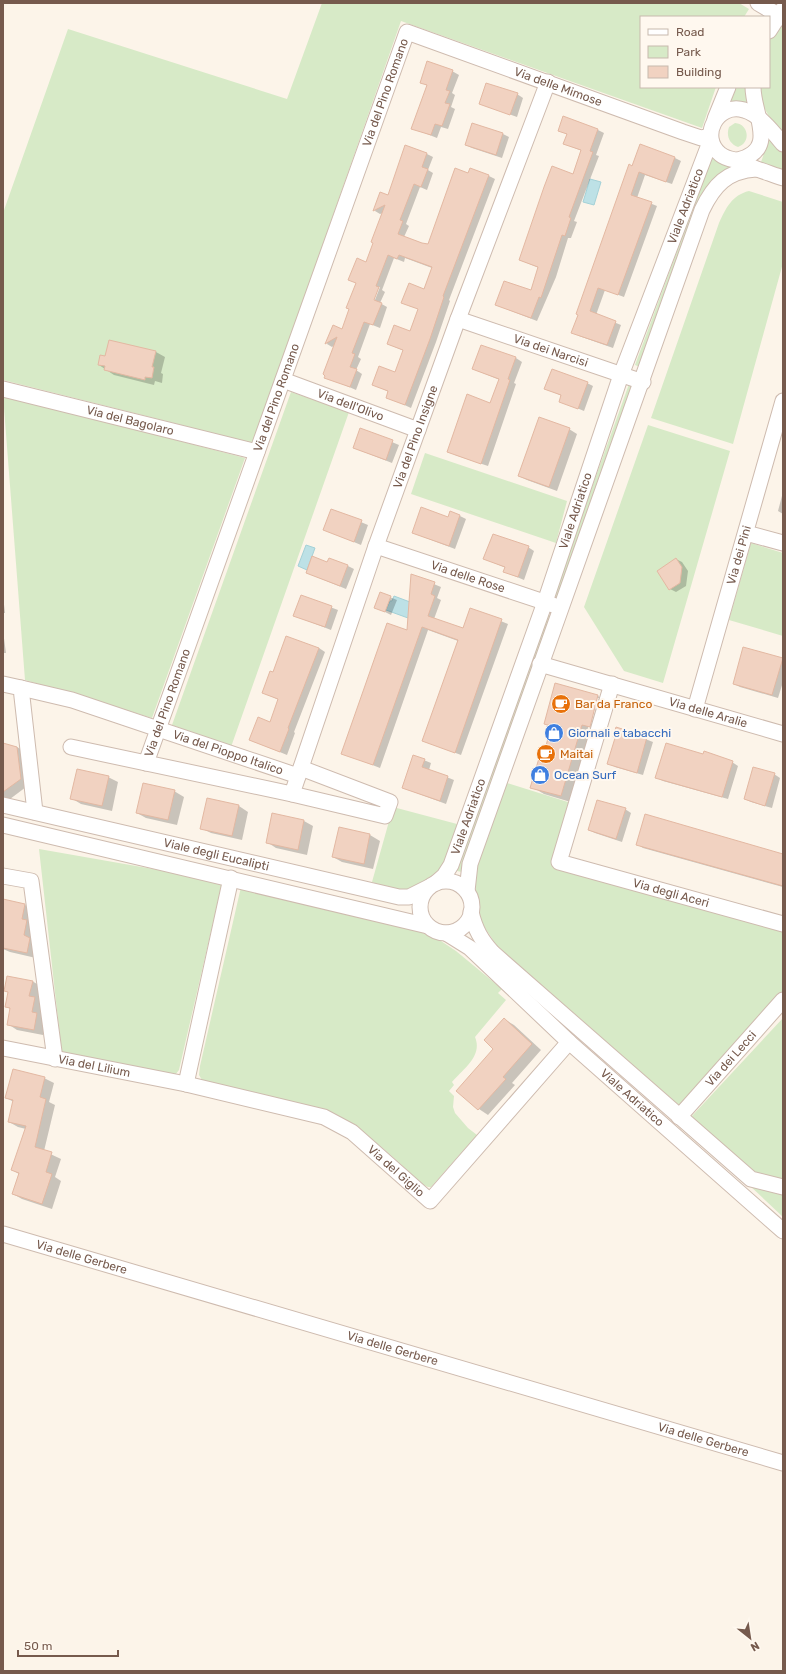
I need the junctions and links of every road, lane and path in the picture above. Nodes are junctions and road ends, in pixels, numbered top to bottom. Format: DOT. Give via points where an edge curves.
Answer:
graph roads {
  1 [pos="762,7"];
  2 [pos="782,14"];
  3 [pos="770,30"];
  4 [pos="407,32"];
  5 [pos="548,82"];
  6 [pos="728,88"];
  7 [pos="753,88"];
  8 [pos="758,118"];
  9 [pos="712,130"];
  10 [pos="783,144"];
  11 [pos="738,160"];
  12 [pos="756,169"];
  13 [pos="783,178"];
  14 [pos="458,319"];
  15 [pos="621,375"];
  16 [pos="284,380"];
  17 [pos="643,382"];
  18 [pos="3,389"];
  19 [pos="783,401"];
  20 [pos="418,430"];
  21 [pos="257,452"];
  22 [pos="746,533"];
  23 [pos="783,543"];
  24 [pos="376,546"];
  25 [pos="545,602"];
  26 [pos="560,607"];
  27 [pos="540,664"];
  28 [pos="3,684"];
  29 [pos="612,684"];
  30 [pos="21,688"];
  31 [pos="695,708"];
  32 [pos="158,730"];
  33 [pos="783,734"];
  34 [pos="71,747"];
  35 [pos="146,763"];
  36 [pos="299,772"];
  37 [pos="333,780"];
  38 [pos="292,794"];
  39 [pos="326,802"];
  40 [pos="3,805"];
  41 [pos="35,812"];
  42 [pos="3,826"];
  43 [pos="3,876"];
  44 [pos="231,878"];
  45 [pos="433,885"];
  46 [pos="467,892"];
  47 [pos="471,912"];
  48 [pos="783,924"];
  49 [pos="428,926"];
  50 [pos="446,933"];
  51 [pos="783,1000"];
  52 [pos="569,1042"];
  53 [pos="3,1048"];
  54 [pos="55,1059"];
  55 [pos="186,1084"];
  56 [pos="679,1117"];
  57 [pos="783,1187"];
  58 [pos="783,1232"];
  59 [pos="3,1234"];
  60 [pos="783,1463"];
  1 -- 2 [label="street"];
  2 -- 3 [label="street"];
  4 -- 5 [label="street, Via delle Mimose"];
  4 -- 16 [label="street, Via del Pino Romano"];
  5 -- 9 [label="street, Via delle Mimose" via="702,138"];
  5 -- 14 [label="street, Via del Pino Insigne"];
  6 -- 9 [label="street, Viale Adriatico"];
  7 -- 8 [label="street"];
  8 -- 9 [label="street" via="738,108 723,112"];
  8 -- 10 [label="street"];
  8 -- 11 [label="street" via="762,133 758,148 753,154"];
  9 -- 11 [label="street" via="715,149 728,159"];
  9 -- 15 [label="street, Viale Adriatico" via="710,142"];
  11 -- 12 [label="street"];
  12 -- 13 [label="street"];
  12 -- 17 [label="street, Viale Adriatico" via="730,175 719,183 709,196"];
  14 -- 15 [label="street, Via dei Narcisi"];
  14 -- 20 [label="street, Via del Pino Insigne"];
  15 -- 17 [label="street, Via dei Narcisi"];
  15 -- 25 [label="street, Viale Adriatico"];
  16 -- 20 [label="street, Via dell'Olivo"];
  16 -- 21 [label="street, Via del Pino Romano"];
  17 -- 26 [label="street, Viale Adriatico"];
  18 -- 21 [label="street, Via del Bagolaro"];
  19 -- 22 [label="street, Via dei Pini"];
  20 -- 24 [label="street, Via del Pino Insigne"];
  21 -- 32 [label="street, Via del Pino Romano"];
  22 -- 23 [label="street"];
  22 -- 31 [label="street, Via dei Pini"];
  24 -- 25 [label="street, Via delle Rose"];
  24 -- 36 [label="street, Via del Pino Insigne"];
  25 -- 26 [label="street, Via delle Rose"];
  25 -- 45 [label="street, Viale Adriatico" via="450,865 444,876"];
  26 -- 27 [label="street, Viale Adriatico"];
  27 -- 29 [label="street, Via delle Aralie"];
  27 -- 46 [label="street, Viale Adriatico" via="470,864"];
  28 -- 30 [label="street, Via del Pioppo Italico"];
  29 -- 31 [label="street, Via delle Aralie"];
  29 -- 48 [label="street, Via degli Aceri" via="559,862"];
  30 -- 32 [label="street, Via del Pioppo Italico" via="72,700"];
  30 -- 41 [label="street"];
  31 -- 33 [label="street, Via delle Aralie"];
  32 -- 35 [label="street, Via del Pino Romano"];
  32 -- 36 [label="street, Via del Pioppo Italico"];
  34 -- 35 [label="street, Via del Pioppo Italico"];
  35 -- 38 [label="street, Via del Pioppo Italico"];
  36 -- 37 [label="street, Via del Pioppo Italico"];
  36 -- 38 [label="street, Via del Pino Insigne"];
  37 -- 39 [label="street"];
  37 -- 39 [label="street, Via del Pioppo Italico" via="390,802 385,816"];
  38 -- 39 [label="street, Via del Pioppo Italico"];
  40 -- 41 [label="street, Viale degli Eucalipti"];
  41 -- 45 [label="street, Viale degli Eucalipti" via="399,897 409,897"];
  42 -- 44 [label="street, Viale degli Eucalipti"];
  43 -- 54 [label="street" via="31,881"];
  44 -- 49 [label="street, Viale degli Eucalipti"];
  44 -- 55 [label="street"];
  45 -- 46 [label="street" via="445,881 453,882"];
  45 -- 49 [label="street" via="423,894 420,902 420,911"];
  46 -- 47 [label="street" via="471,899"];
  47 -- 50 [label="street" via="466,924 460,929"];
  47 -- 56 [label="street, Viale Adriatico" via="476,932 493,953"];
  49 -- 50 [label="street" via="435,931"];
  50 -- 52 [label="street, Viale Adriatico" via="470,948"];
  51 -- 56 [label="street, Via dei Lecci"];
  52 -- 55 [label="street, Via del Giglio" via="430,1201 352,1132 338,1123 324,1117"];
  52 -- 58 [label="street, Viale Adriatico"];
  53 -- 54 [label="street, Via del Lilium"];
  54 -- 55 [label="street, Via del Lilium"];
  56 -- 57 [label="street, Viale Adriatico" via="751,1179"];
  59 -- 60 [label="street, Via delle Gerbere"];
}
